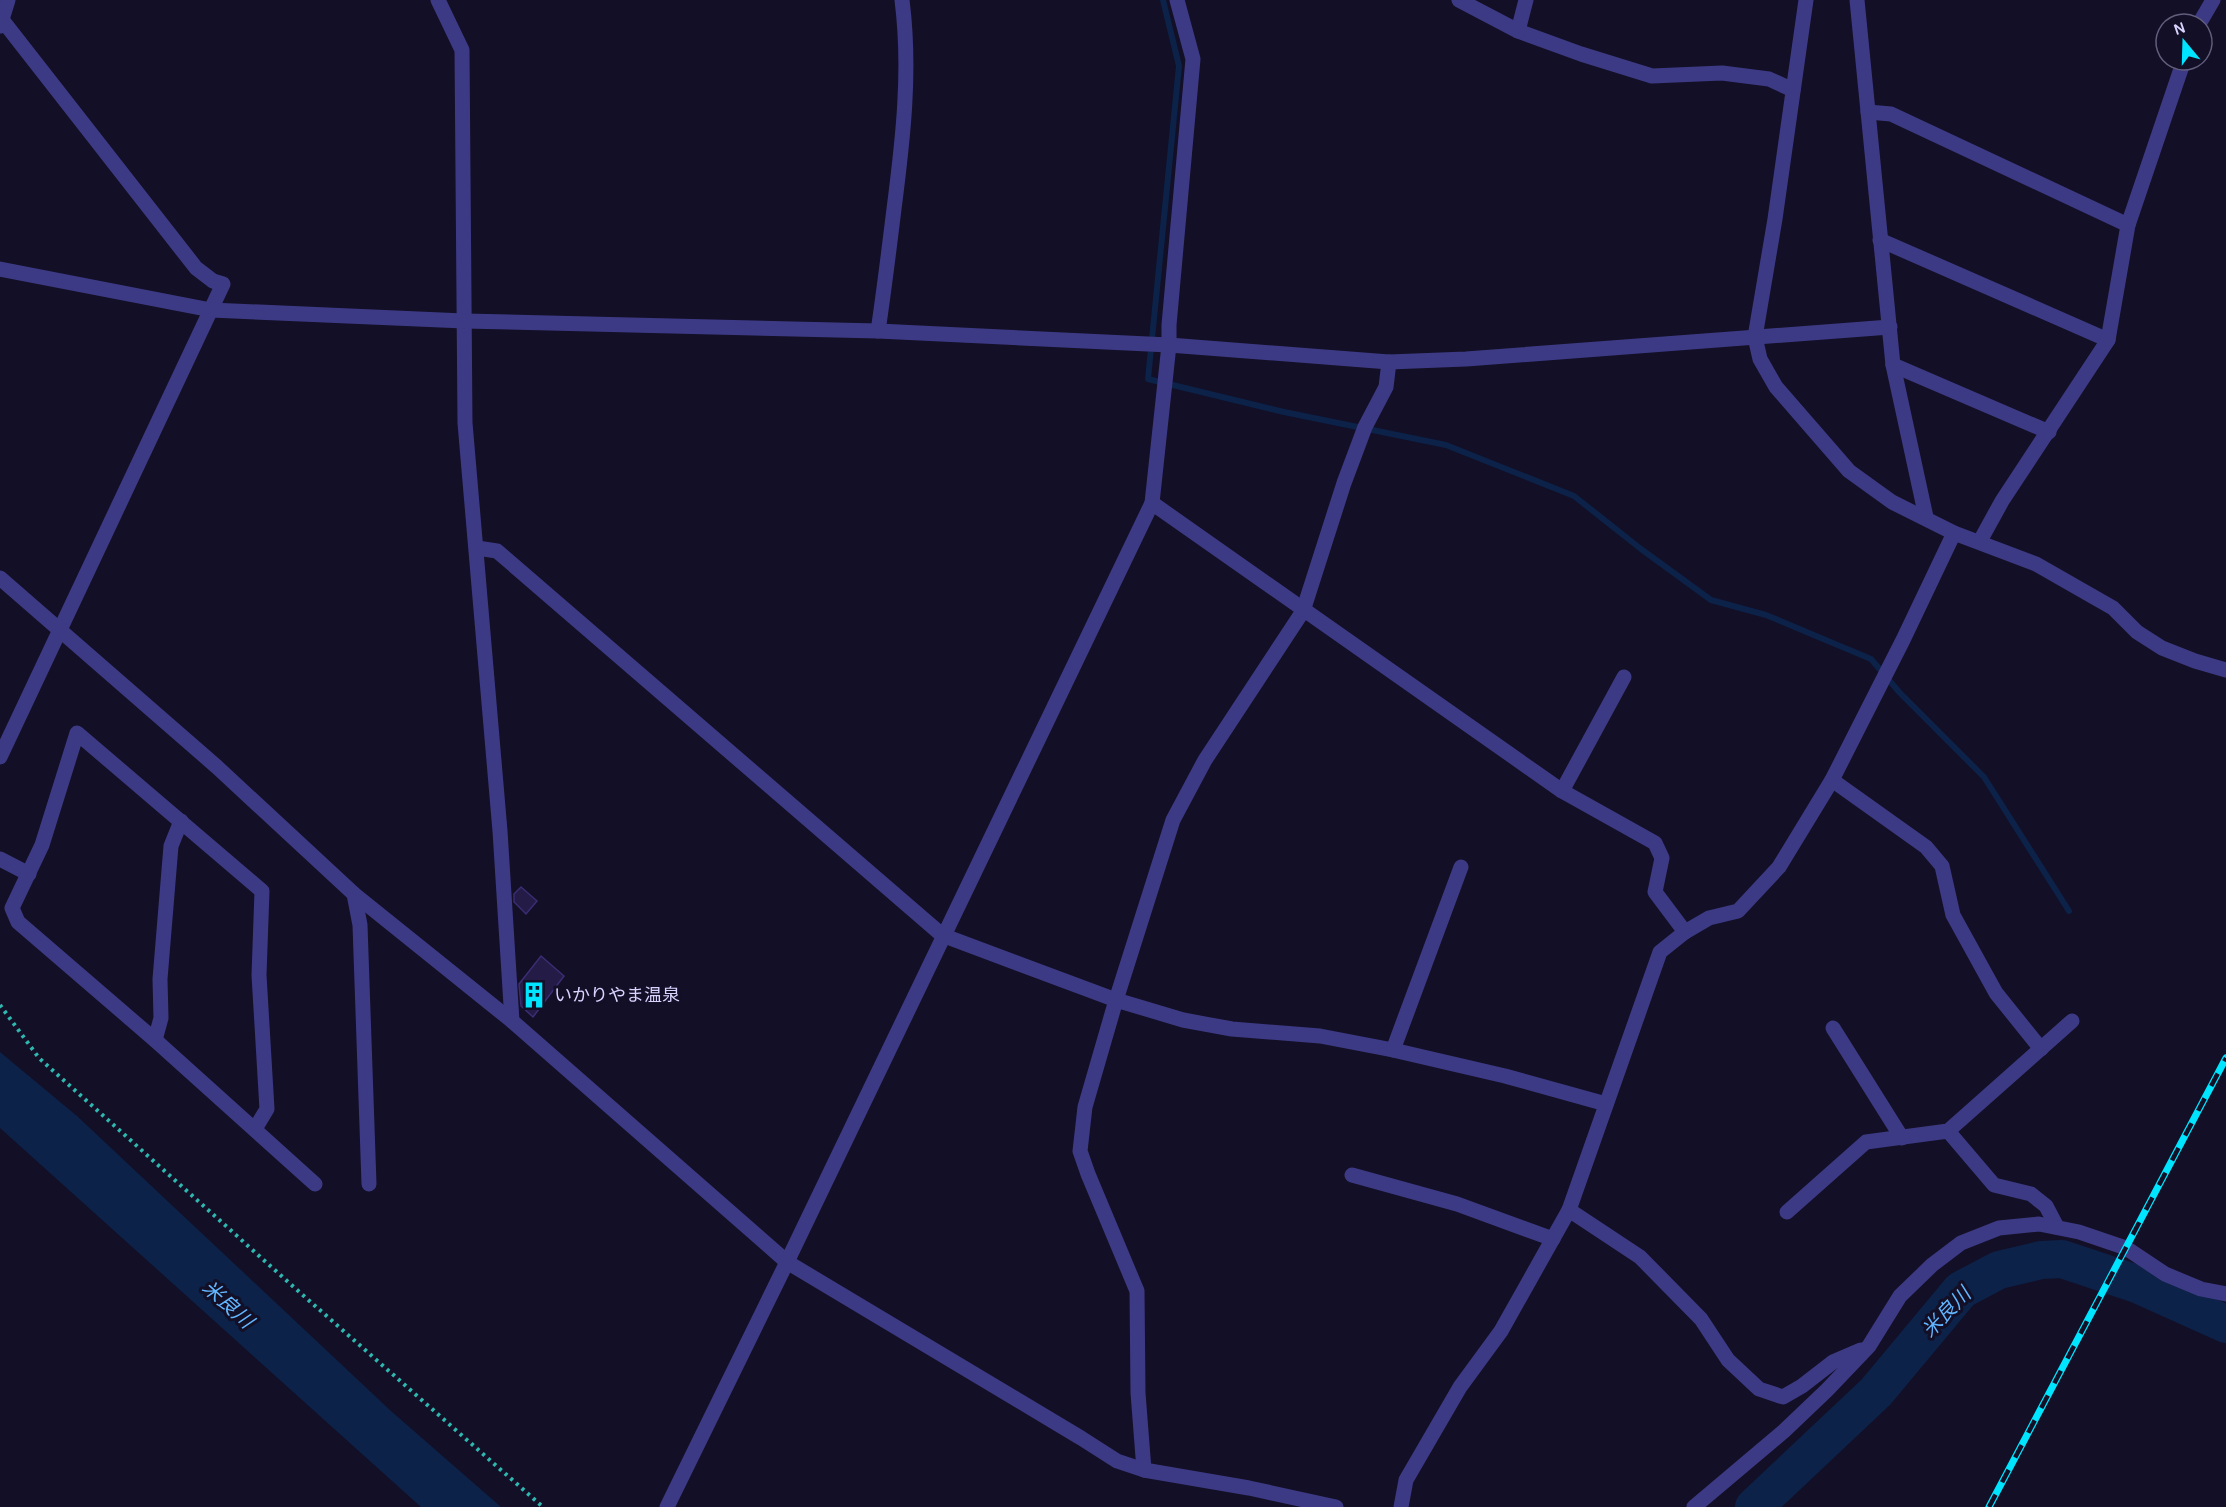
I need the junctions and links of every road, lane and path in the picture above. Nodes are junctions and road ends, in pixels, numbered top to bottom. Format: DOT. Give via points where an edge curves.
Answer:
graph roads {
  1 [pos="8,0"];
  2 [pos="438,0"];
  3 [pos="902,0"];
  4 [pos="1177,0"];
  5 [pos="1459,0"];
  6 [pos="1526,0"];
  7 [pos="1806,0"];
  8 [pos="1857,0"];
  9 [pos="1,21"];
  10 [pos="1518,31"];
  11 [pos="2180,72"];
  12 [pos="1793,90"];
  13 [pos="1868,112"];
  14 [pos="2128,225"];
  15 [pos="1880,240"];
  16 [pos="0,269"];
  17 [pos="211,310"];
  18 [pos="464,321"];
  19 [pos="1890,327"];
  20 [pos="878,331"];
  21 [pos="1755,337"];
  22 [pos="2108,340"];
  23 [pos="1169,345"];
  24 [pos="1389,362"];
  25 [pos="1893,365"];
  26 [pos="2049,432"];
  27 [pos="1152,503"];
  28 [pos="1926,517"];
  29 [pos="1954,533"];
  30 [pos="1980,541"];
  31 [pos="477,548"];
  32 [pos="0,578"];
  33 [pos="1303,611"];
  34 [pos="60,629"];
  35 [pos="2226,670"];
  36 [pos="1624,677"];
  37 [pos="0,757"];
  38 [pos="1832,780"];
  39 [pos="1562,791"];
  40 [pos="181,821"];
  41 [pos="0,859"];
  42 [pos="1461,867"];
  43 [pos="29,874"];
  44 [pos="354,894"];
  45 [pos="1685,932"];
  46 [pos="942,935"];
  47 [pos="1116,1000"];
  48 [pos="0,1005"];
  49 [pos="512,1021"];
  50 [pos="2072,1021"];
  51 [pos="1833,1028"];
  52 [pos="155,1040"];
  53 [pos="2041,1049"];
  54 [pos="1393,1050"];
  55 [pos="1606,1104"];
  56 [pos="255,1129"];
  57 [pos="1948,1131"];
  58 [pos="1902,1138"];
  59 [pos="1352,1175"];
  60 [pos="315,1184"];
  61 [pos="369,1184"];
  62 [pos="1569,1210"];
  63 [pos="1787,1212"];
  64 [pos="2057,1227"];
  65 [pos="1553,1239"];
  66 [pos="787,1262"];
  67 [pos="2226,1294"];
  68 [pos="1869,1346"];
  69 [pos="1144,1470"];
  70 [pos="543,1507"];
  71 [pos="667,1507"];
  72 [pos="1336,1507"];
  73 [pos="1401,1507"];
  74 [pos="1694,1507"];
  1 -- 9 [label="street"];
  2 -- 18 [label="street" via="462,51"];
  3 -- 20 [label="street" via="907,76 904,129"];
  4 -- 23 [label="street" via="1193,59"];
  5 -- 10 [label="street"];
  6 -- 10 [label="street"];
  7 -- 12 [label="street"];
  8 -- 13 [label="street"];
  9 -- 17 [label="street" via="196,268 223,284"];
  10 -- 12 [label="street" via="1652,76 1722,73 1769,79"];
  11 -- 14 [label="street"];
  12 -- 21 [label="street"];
  13 -- 14 [label="street" via="1891,114"];
  13 -- 15 [label="street"];
  14 -- 22 [label="street"];
  15 -- 19 [label="street"];
  15 -- 22 [label="street"];
  16 -- 17 [label="street"];
  17 -- 18 [label="street"];
  17 -- 34 [label="street"];
  18 -- 20 [label="street"];
  18 -- 31 [label="street" via="465,423"];
  19 -- 21 [label="street"];
  19 -- 25 [label="street"];
  20 -- 23 [label="street"];
  21 -- 24 [label="street" via="1477,359"];
  21 -- 28 [label="street" via="1760,359 1776,387 1849,471 1892,502"];
  22 -- 26 [label="street"];
  23 -- 24 [label="street"];
  23 -- 27 [label="street"];
  24 -- 33 [label="street" via="1386,387 1365,427 1344,483"];
  25 -- 26 [label="street"];
  25 -- 28 [label="street"];
  26 -- 30 [label="street" via="2001,501"];
  27 -- 33 [label="street"];
  27 -- 46 [label="street"];
  28 -- 29 [label="street"];
  29 -- 30 [label="street"];
  29 -- 38 [label="street"];
  30 -- 35 [label="street" via="2036,564 2113,608 2137,632 2162,648"];
  31 -- 46 [label="street" via="497,551"];
  31 -- 49 [label="street"];
  32 -- 34 [label="street"];
  33 -- 39 [label="street"];
  33 -- 47 [label="street" via="1205,760 1173,820"];
  34 -- 37 [label="street"];
  34 -- 44 [label="street"];
  36 -- 39 [label="street"];
  38 -- 45 [label="street" via="1779,867 1738,911 1709,918"];
  38 -- 53 [label="street" via="1926,847 1941,866 1953,915 1995,993"];
  39 -- 45 [label="street" via="1655,843 1662,858 1655,892"];
  40 -- 43 [label="street" via="77,734"];
  40 -- 52 [label="street" via="171,846 160,979 161,1018"];
  40 -- 56 [label="street" via="262,891 259,975 267,1109"];
  41 -- 43 [label="street"];
  42 -- 54 [label="street"];
  43 -- 52 [label="street" via="12,908 18,922"];
  44 -- 49 [label="street"];
  44 -- 61 [label="street" via="360,925"];
  45 -- 55 [label="street" via="1660,952"];
  46 -- 47 [label="street"];
  46 -- 66 [label="street"];
  47 -- 54 [label="street" via="1183,1020 1232,1029 1320,1036"];
  47 -- 69 [label="street" via="1085,1107 1080,1151 1137,1291"];
  48 -- 70 [label="path" via="39,1058"];
  49 -- 66 [label="street"];
  50 -- 53 [label="street"];
  51 -- 58 [label="street"];
  52 -- 56 [label="street"];
  53 -- 57 [label="street"];
  54 -- 55 [label="street"];
  55 -- 62 [label="street"];
  56 -- 60 [label="street"];
  57 -- 58 [label="street"];
  57 -- 64 [label="street" via="1995,1185 2031,1194 2046,1206"];
  58 -- 63 [label="street" via="1866,1142"];
  59 -- 65 [label="street" via="1457,1204"];
  62 -- 65 [label="street"];
  62 -- 68 [label="street" via="1640,1257 1701,1319 1728,1360 1759,1389 1784,1397 1833,1362"];
  64 -- 67 [label="street" via="2126,1248 2165,1274 2201,1289"];
  64 -- 68 [label="street" via="2040,1224 1999,1228 1961,1243 1900,1296"];
  65 -- 73 [label="street" via="1501,1331 1460,1387 1406,1480"];
  66 -- 69 [label="street" via="1117,1461"];
  66 -- 71 [label="street"];
  68 -- 74 [label="street" via="1784,1431"];
  69 -- 72 [label="street"];
}
